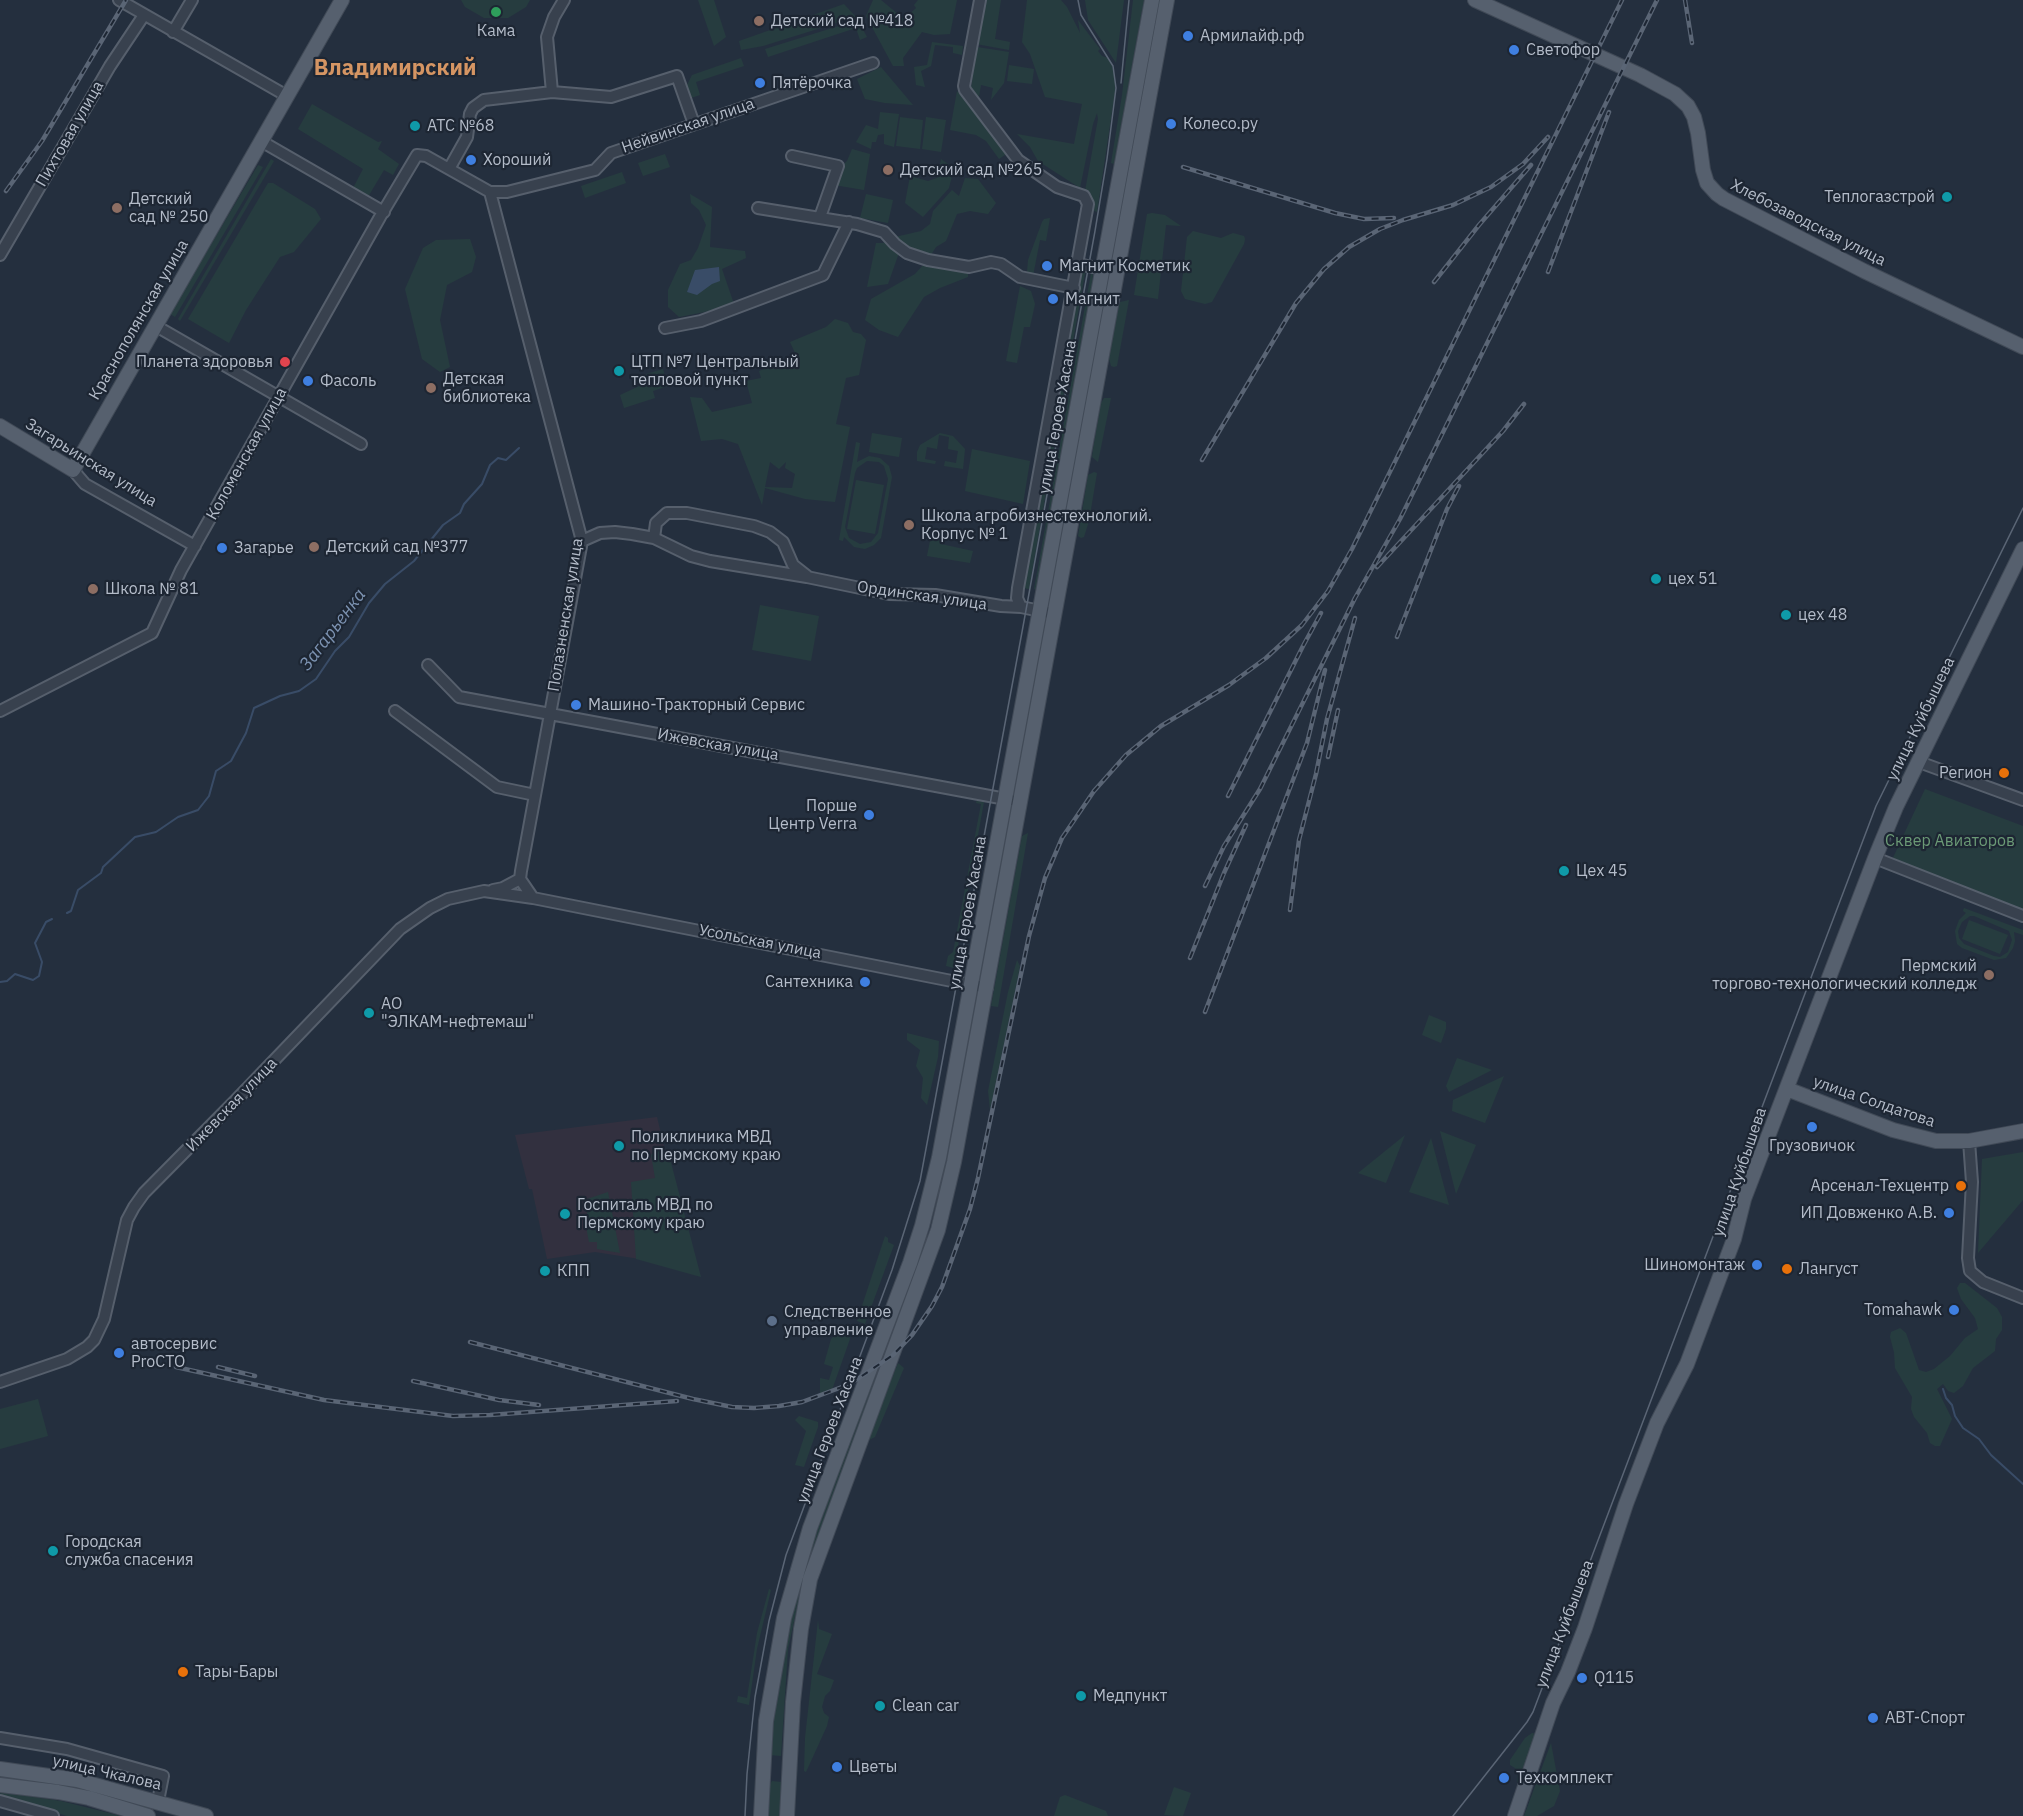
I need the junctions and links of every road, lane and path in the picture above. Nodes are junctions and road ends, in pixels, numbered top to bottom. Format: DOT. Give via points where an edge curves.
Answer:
graph roads {
  1 [pos="119,0"];
  2 [pos="192,0"];
  3 [pos="342,0"];
  4 [pos="564,0"];
  5 [pos="980,0"];
  6 [pos="1146,0"];
  7 [pos="1152,0"];
  8 [pos="1167,0"];
  9 [pos="1475,0"];
  10 [pos="144,15"];
  11 [pos="1146,29"];
  12 [pos="173,32"];
  13 [pos="873,63"];
  14 [pos="552,92"];
  15 [pos="287,96"];
  16 [pos="694,124"];
  17 [pos="261,141"];
  18 [pos="792,156"];
  19 [pos="446,167"];
  20 [pos="490,192"];
  21 [pos="758,208"];
  22 [pos="384,212"];
  23 [pos="820,217"];
  24 [pos="849,222"];
  25 [pos="0,255"];
  26 [pos="1078,264"];
  27 [pos="1102,269"];
  28 [pos="1074,288"];
  29 [pos="156,326"];
  30 [pos="665,328"];
  31 [pos="2023,347"];
  32 [pos="278,397"];
  33 [pos="0,426"];
  34 [pos="361,444"];
  35 [pos="73,470"];
  36 [pos="654,538"];
  37 [pos="582,541"];
  38 [pos="195,546"];
  39 [pos="2023,549"];
  40 [pos="807,577"];
  41 [pos="1020,607"];
  42 [pos="1040,611"];
  43 [pos="1055,614"];
  44 [pos="428,665"];
  45 [pos="0,711"];
  46 [pos="395,711"];
  47 [pos="550,714"];
  48 [pos="1919,762"];
  49 [pos="535,795"];
  50 [pos="1005,798"];
  51 [pos="2023,800"];
  52 [pos="1020,801"];
  53 [pos="1875,858"];
  54 [pos="520,879"];
  55 [pos="484,891"];
  56 [pos="533,898"];
  57 [pos="2023,916"];
  58 [pos="970,985"];
  59 [pos="987,988"];
  60 [pos="1787,1089"];
  61 [pos="2023,1131"];
  62 [pos="1969,1141"];
  63 [pos="2023,1298"];
  64 [pos="0,1382"];
  65 [pos="0,1738"];
  66 [pos="0,1768"];
  67 [pos="763,1775"];
  68 [pos="789,1777"];
  69 [pos="0,1785"];
  70 [pos="0,1801"];
  71 [pos="158,1801"];
  72 [pos="52,1816"];
  73 [pos="148,1816"];
  74 [pos="206,1816"];
  75 [pos="761,1816"];
  76 [pos="787,1816"];
  77 [pos="1515,1816"];
  1 -- 10 [label="street"];
  2 -- 12 [label="street"];
  3 -- 15 [label="main road, Краснополянская улица"];
  4 -- 14 [label="street" via="547,37"];
  5 -- 26 [label="street" via="965,90 1018,160 1057,187 1087,199"];
  6 -- 11 [label="main road"];
  7 -- 11 [label="main road, улица Героев Хасана"];
  8 -- 43 [label="main road, улица Героев Хасана"];
  9 -- 31 [label="main road, Хлебозаводская улица" via="1675,94 1694,117 1707,183 1724,200"];
  10 -- 12 [label="street"];
  10 -- 25 [label="street, Пихтовая улица"];
  11 -- 27 [label="main road, улица Героев Хасана"];
  12 -- 15 [label="street"];
  13 -- 16 [label="street, Нейвинская улица"];
  14 -- 16 [label="street" via="611,97 677,76"];
  14 -- 19 [label="street" via="484,100 473,108 467,137"];
  15 -- 17 [label="main road, Краснополянская улица"];
  16 -- 20 [label="street, Нейвинская улица" via="611,153 596,170 507,192"];
  17 -- 22 [label="street"];
  17 -- 29 [label="main road, Краснополянская улица"];
  18 -- 23 [label="street" via="838,166"];
  19 -- 20 [label="street"];
  19 -- 22 [label="street, Коломенская улица" via="417,155"];
  20 -- 37 [label="street, Полазненская улица"];
  21 -- 23 [label="street"];
  22 -- 32 [label="street, Коломенская улица"];
  23 -- 24 [label="street"];
  24 -- 28 [label="street" via="884,232 908,253 928,260 969,267 991,262 1020,277"];
  24 -- 30 [label="street" via="823,275 701,321"];
  26 -- 27 [label="street"];
  26 -- 28 [label="street"];
  27 -- 42 [label="main road, улица Героев Хасана"];
  28 -- 41 [label="street" via="1018,588"];
  29 -- 32 [label="street"];
  29 -- 35 [label="main road, Краснополянская улица"];
  32 -- 34 [label="street"];
  32 -- 38 [label="street, Коломенская улица"];
  33 -- 35 [label="main road, Загарьинская улица"];
  35 -- 38 [label="street, Загарьинская улица" via="85,484"];
  36 -- 37 [label="street" via="615,532"];
  36 -- 40 [label="street, Ординская улица" via="710,561"];
  36 -- 40 [label="street" via="656,523 667,513 760,527 783,542 793,565"];
  37 -- 47 [label="street, Полазненская улица"];
  38 -- 45 [label="street, Коломенская улица" via="152,633"];
  39 -- 48 [label="main road, улица Куйбышева"];
  40 -- 41 [label="street, Ординская улица" via="889,594 935,595"];
  41 -- 42 [label="street, Ординская улица"];
  42 -- 43 [label="street, Ординская улица"];
  42 -- 50 [label="main road, улица Героев Хасана"];
  43 -- 52 [label="main road, улица Героев Хасана"];
  44 -- 47 [label="street, Ижевская улица" via="459,697"];
  46 -- 49 [label="street" via="497,787"];
  47 -- 49 [label="street, Полазненская улица"];
  47 -- 50 [label="street, Ижевская улица"];
  48 -- 51 [label="street"];
  48 -- 53 [label="main road, улица Куйбышева"];
  49 -- 54 [label="street, Полазненская улица"];
  50 -- 52 [label="street, Ижевская улица"];
  50 -- 58 [label="main road, улица Героев Хасана"];
  52 -- 59 [label="main road, улица Героев Хасана"];
  53 -- 57 [label="street"];
  53 -- 60 [label="main road, улица Куйбышева"];
  54 -- 55 [label="street" via="503,888"];
  54 -- 56 [label="street"];
  55 -- 56 [label="street, Ижевская улица"];
  55 -- 64 [label="street, Ижевская улица" via="448,899 400,929 144,1193 127,1220 104,1319 94,1340 67,1359"];
  56 -- 58 [label="street, Усольская улица"];
  58 -- 59 [label="street, Усольская улица"];
  58 -- 67 [label="main road, улица Героев Хасана" via="939,1158 924,1218 810,1528 784,1618 766,1721"];
  59 -- 68 [label="main road, улица Героев Хасана" via="938,1230 810,1579 793,1701"];
  60 -- 62 [label="main road, улица Солдатова" via="1911,1136 1936,1142"];
  60 -- 77 [label="main road, улица Куйбышева" via="1687,1364 1657,1423 1626,1504"];
  61 -- 62 [label="main road, улица Солдатова"];
  62 -- 63 [label="street" via="1970,1271 1983,1282"];
  65 -- 71 [label="street" via="67,1749 163,1776"];
  66 -- 71 [label="main road, улица Чкалова" via="78,1780"];
  67 -- 68 [label="main road"];
  67 -- 75 [label="main road, улица Героев Хасана"];
  68 -- 76 [label="main road, улица Героев Хасана"];
  69 -- 73 [label="main road, улица Чкалова" via="89,1798"];
  70 -- 72 [label="street"];
  71 -- 74 [label="main road, улица Чкалова"];
}
